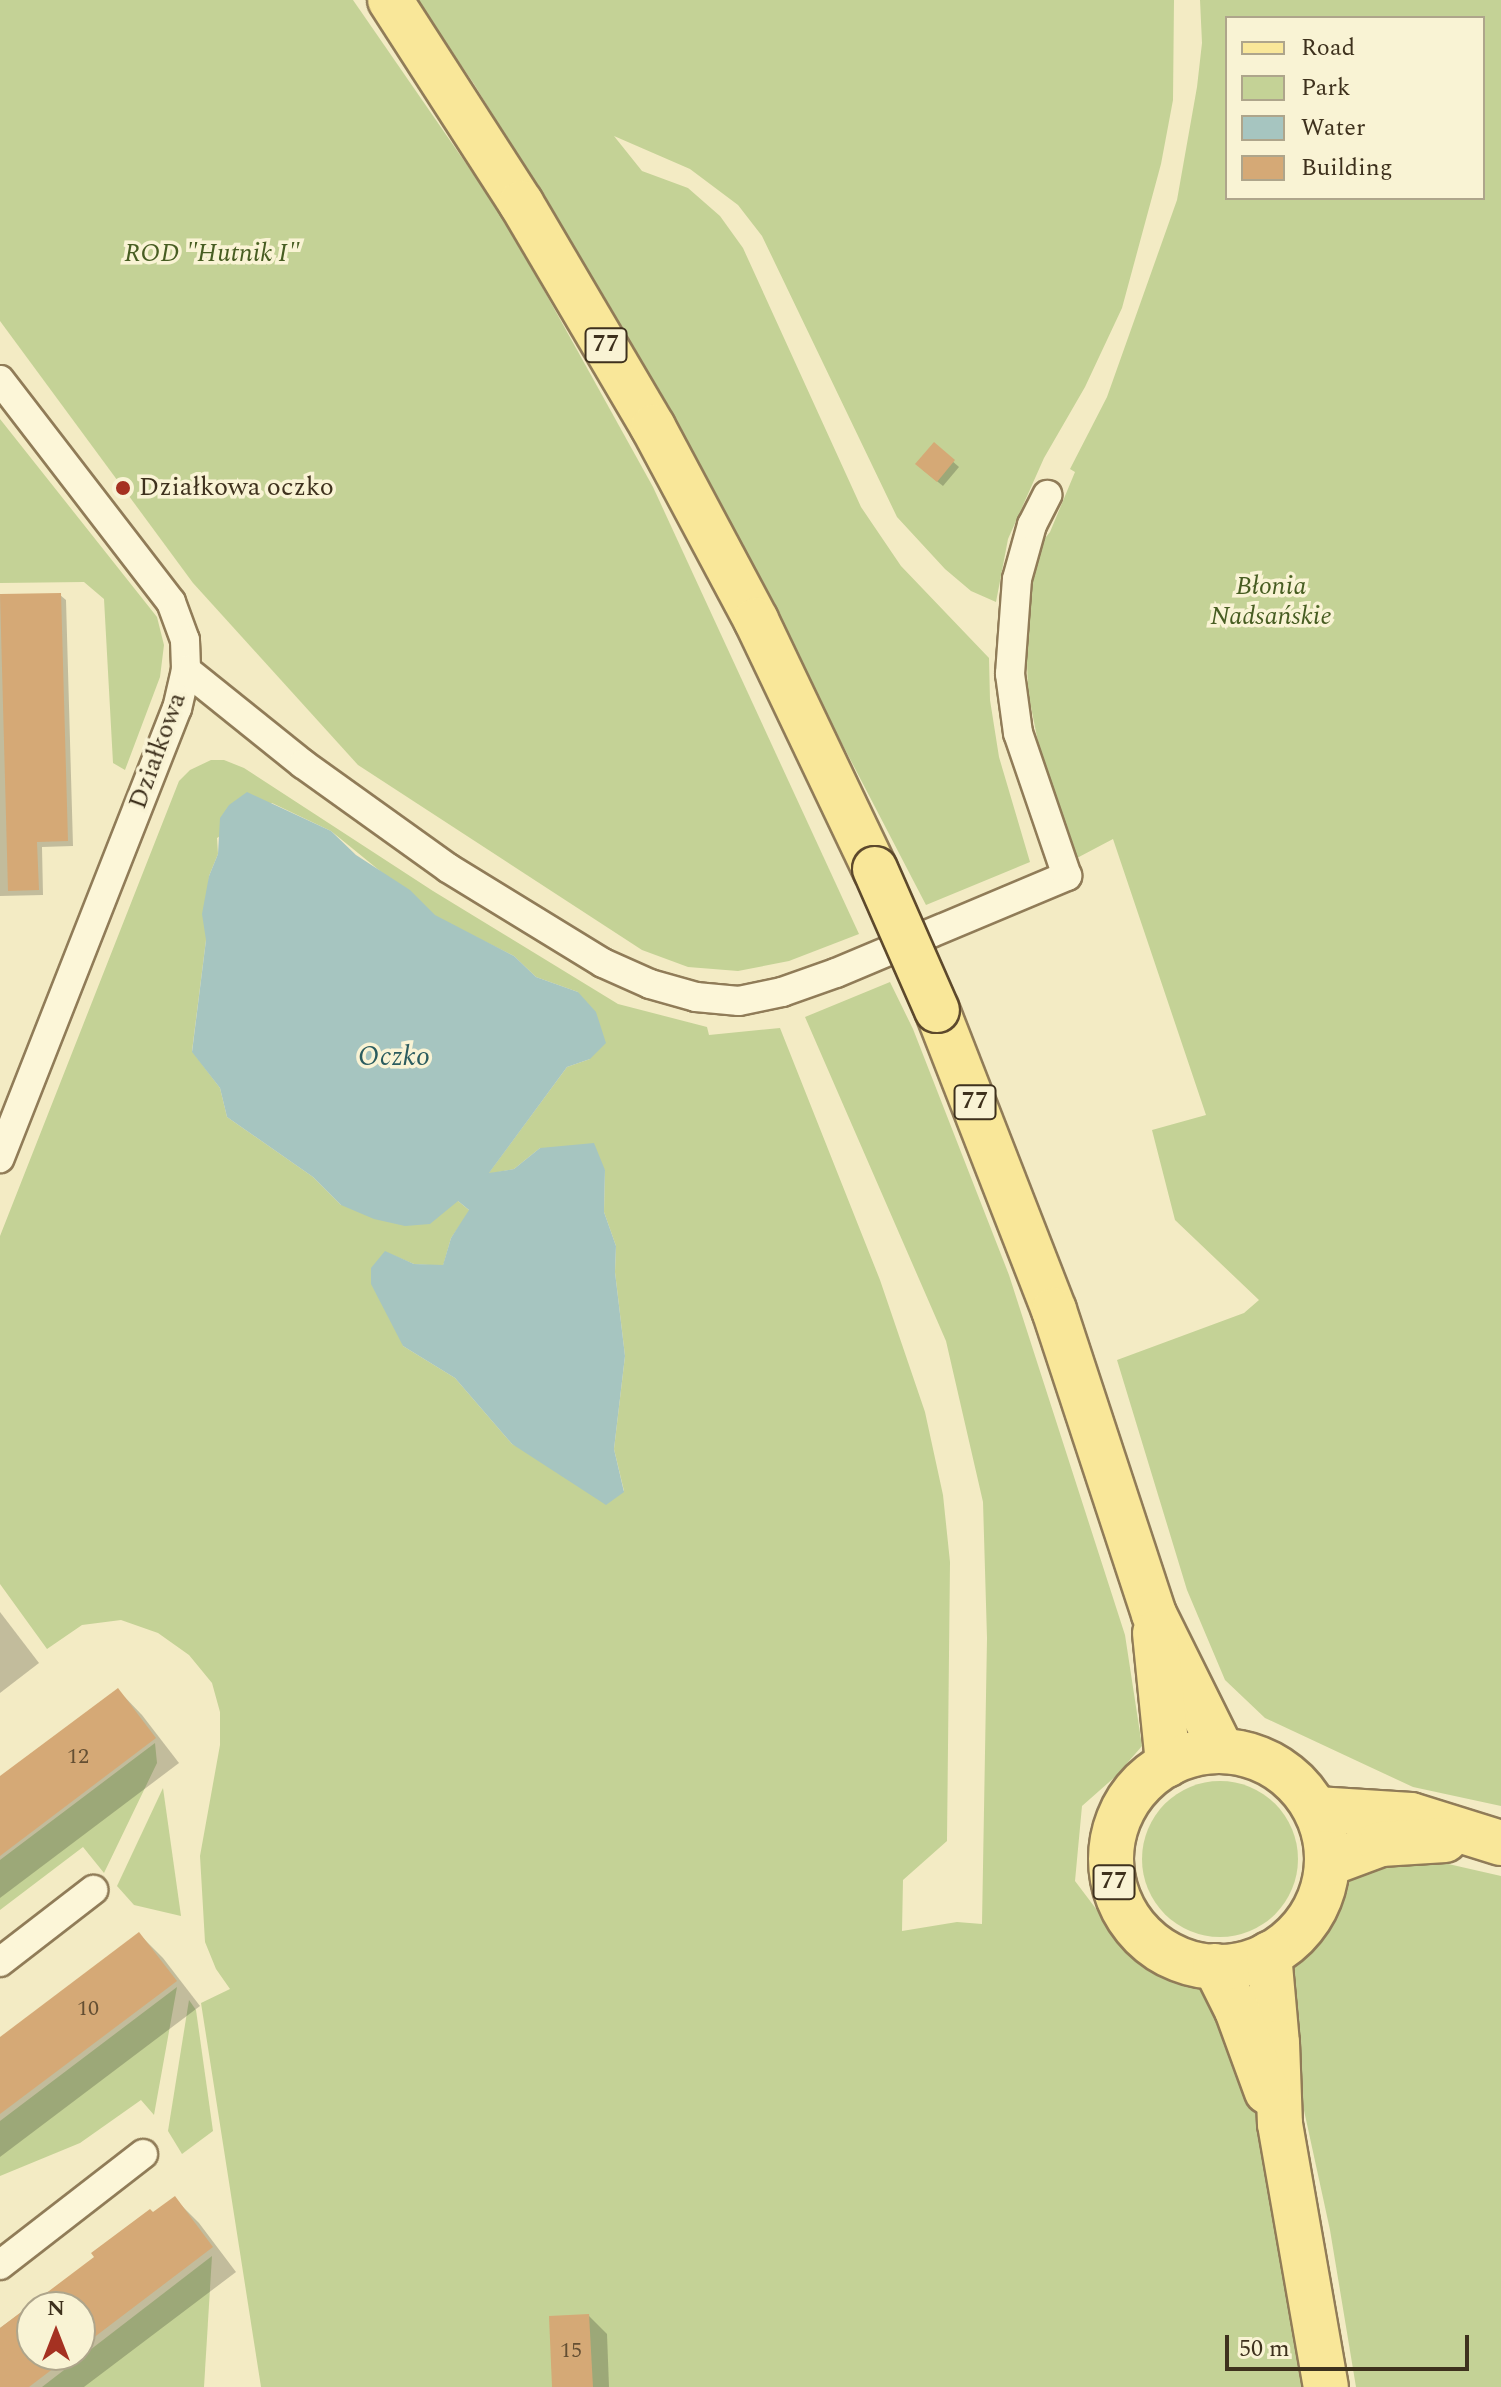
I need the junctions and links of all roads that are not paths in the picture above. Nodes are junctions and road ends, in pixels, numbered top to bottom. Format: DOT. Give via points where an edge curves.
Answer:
graph roads {
  1 [pos="390,0"];
  2 [pos="0,380"];
  3 [pos="1047,495"];
  4 [pos="186,670"];
  5 [pos="0,1158"];
  6 [pos="1154,1614"];
  7 [pos="1222,1751"];
  8 [pos="1168,1764"];
  9 [pos="1316,1809"];
  10 [pos="1496,1842"];
  11 [pos="1327,1864"];
  12 [pos="93,1890"];
  13 [pos="1269,1954"];
  14 [pos="0,1962"];
  15 [pos="1215,1966"];
  16 [pos="1280,2124"];
  17 [pos="143,2154"];
  18 [pos="0,2265"];
  19 [pos="1326,2387"];
  1 -- 6 [label="main road, 77, bridge" via="528,213 647,417 756,620 875,869 937,1010 1054,1310"];
  2 -- 4 [label="street, Działkowa" via="171,602 185,640"];
  3 -- 4 [label="street" via="1032,525 1017,579 1010,674 1018,733 1067,876 836,973 739,1001 696,997 603,963 448,868 303,764"];
  4 -- 5 [label="street, Działkowa" via="177,708"];
  6 -- 7 [label="main road, 77"];
  6 -- 8 [label="main road, 77"];
  7 -- 8 [label="main road, 77"];
  7 -- 9 [label="main road, 77" via="1247,1754 1282,1771"];
  8 -- 15 [label="main road, 77" via="1146,1780 1121,1814 1113,1841 1114,1883 1124,1909 1150,1942 1187,1962"];
  9 -- 10 [label="main road" via="1411,1815"];
  9 -- 11 [label="main road, 77"];
  10 -- 11 [label="main road" via="1395,1841"];
  11 -- 13 [label="main road, 77" via="1319,1900 1307,1922"];
  12 -- 14 [label="street"];
  13 -- 15 [label="main road, 77" via="1243,1964"];
  13 -- 16 [label="main road"];
  15 -- 16 [label="main road"];
  16 -- 19 [label="main road"];
  17 -- 18 [label="street"];
}
